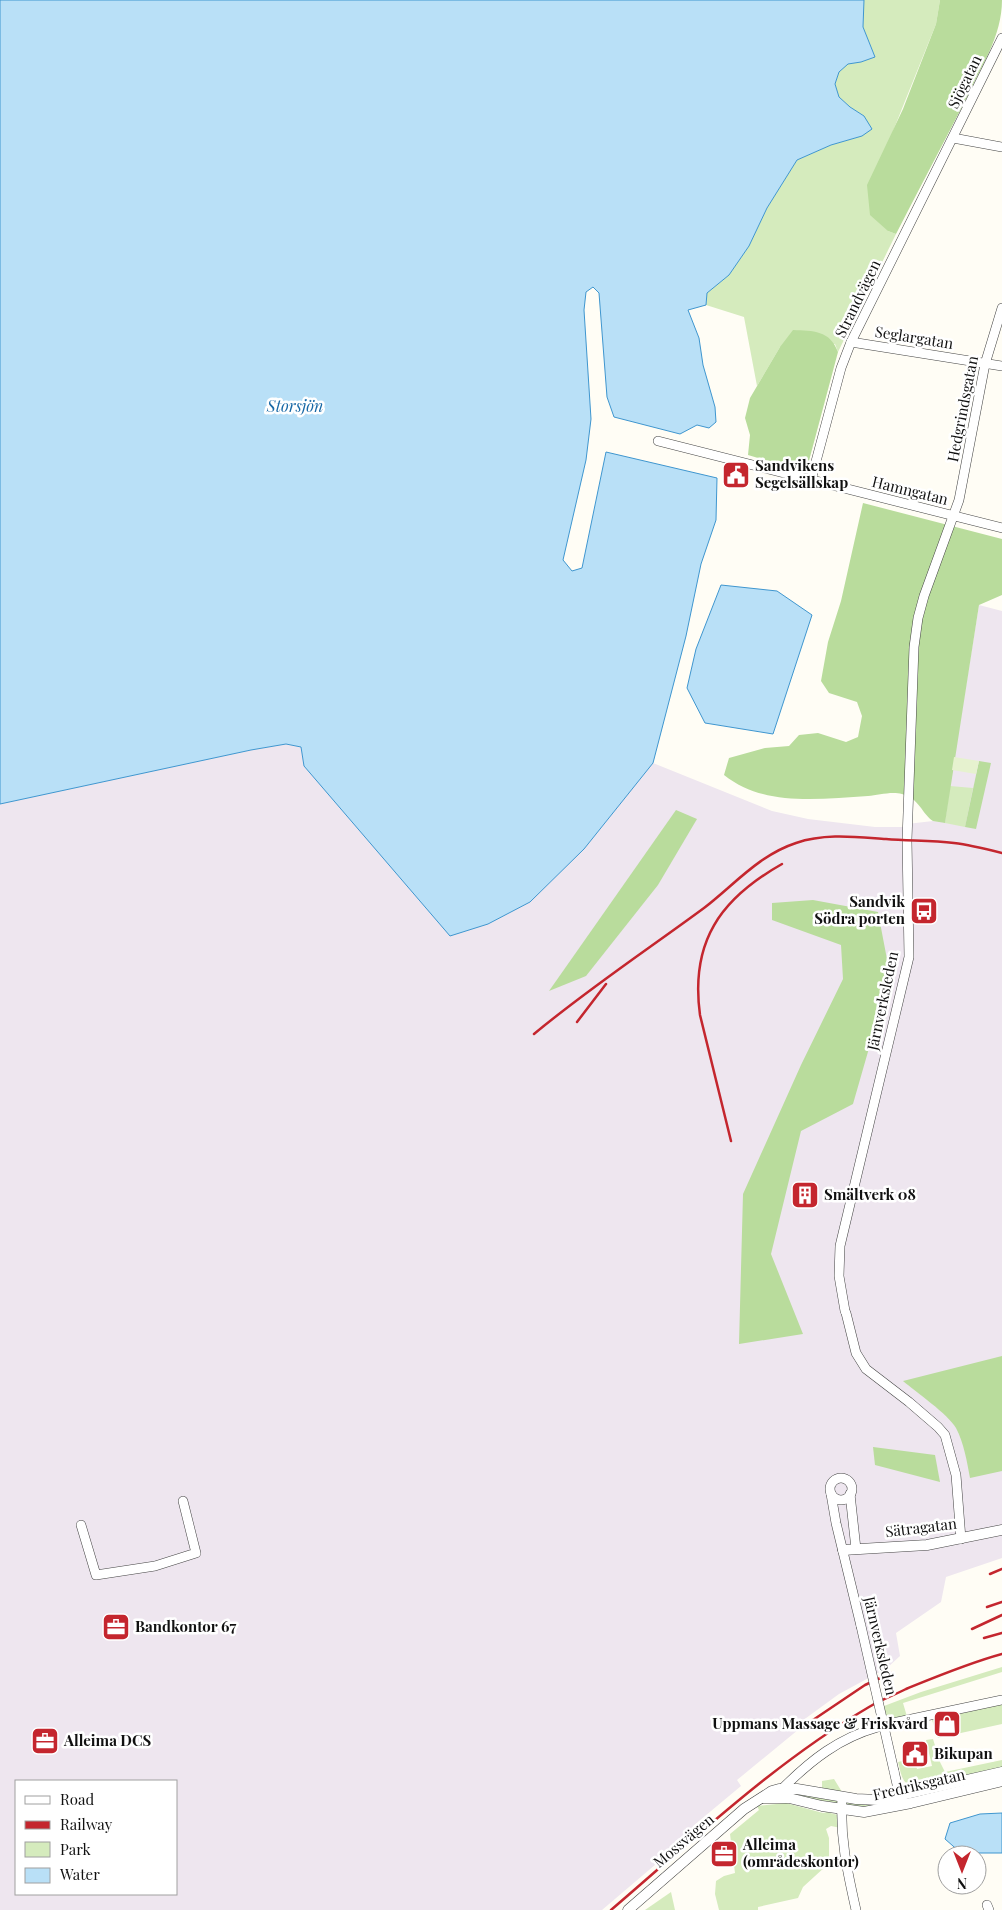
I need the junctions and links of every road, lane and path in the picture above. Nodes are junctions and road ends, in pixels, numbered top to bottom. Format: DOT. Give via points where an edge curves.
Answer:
graph roads {
  1 [pos="1002,38"];
  2 [pos="953,138"];
  3 [pos="1002,147"];
  4 [pos="1002,308"];
  5 [pos="851,342"];
  6 [pos="985,364"];
  7 [pos="1002,366"];
  8 [pos="658,441"];
  9 [pos="811,480"];
  10 [pos="954,516"];
  11 [pos="1002,528"];
  12 [pos="932,574"];
  13 [pos="831,1494"];
  14 [pos="850,1494"];
  15 [pos="183,1500"];
  16 [pos="81,1525"];
  17 [pos="1002,1530"];
  18 [pos="961,1539"];
  19 [pos="856,1549"];
  20 [pos="843,1550"];
  21 [pos="1002,1700"];
  22 [pos="888,1724"];
  23 [pos="878,1727"];
  24 [pos="1002,1772"];
  25 [pos="1002,1781"];
  26 [pos="782,1789"];
  27 [pos="842,1797"];
  28 [pos="762,1798"];
  29 [pos="901,1800"];
  30 [pos="841,1809"];
  31 [pos="628,1910"];
  32 [pos="856,1910"];
  1 -- 2 [label="street, Sjögatan"];
  2 -- 3 [label="street"];
  2 -- 5 [label="street, Strandvägen"];
  4 -- 6 [label="street, Hedgrindsgatan"];
  5 -- 6 [label="street, Seglargatan"];
  5 -- 9 [label="street, Strandvägen"];
  6 -- 7 [label="street, Seglargatan"];
  6 -- 10 [label="street, Hedgrindsgatan"];
  8 -- 9 [label="street, Hamngatan"];
  9 -- 10 [label="street, Hamngatan"];
  10 -- 11 [label="street, Hamngatan"];
  10 -- 12 [label="street, Hedgrindsgatan"];
  12 -- 18 [label="street, Järnverksleden" via="918,618 914,647 907,840 909,957 840,1246 838,1276 856,1353 866,1369 946,1435 956,1475"];
  13 -- 14 [label="street" via="842,1500"];
  13 -- 14 [label="street" via="832,1484 840,1479 849,1482"];
  13 -- 20 [label="street, Järnverksleden"];
  14 -- 19 [label="street"];
  15 -- 16 [label="street" via="196,1553 155,1566 96,1575"];
  17 -- 18 [label="street, Sätragatan"];
  18 -- 19 [label="street, Sätragatan" via="927,1545"];
  19 -- 20 [label="street, Sätragatan"];
  20 -- 29 [label="street, Järnverksleden, bridge"];
  21 -- 22 [label="street"];
  23 -- 26 [label="street" via="834,1744"];
  24 -- 29 [label="street, Fredriksgatan"];
  25 -- 29 [label="street, Fredriksgatan"];
  26 -- 27 [label="street, Mossvägen"];
  26 -- 28 [label="street, Mossvägen"];
  27 -- 29 [label="street, Fredriksgatan"];
  27 -- 30 [label="street"];
  28 -- 30 [label="street" via="789,1798"];
  28 -- 31 [label="street, Mossvägen" via="744,1809"];
  29 -- 30 [label="street, Fredriksgatan" via="864,1812"];
  30 -- 32 [label="street" via="843,1851"];
}
